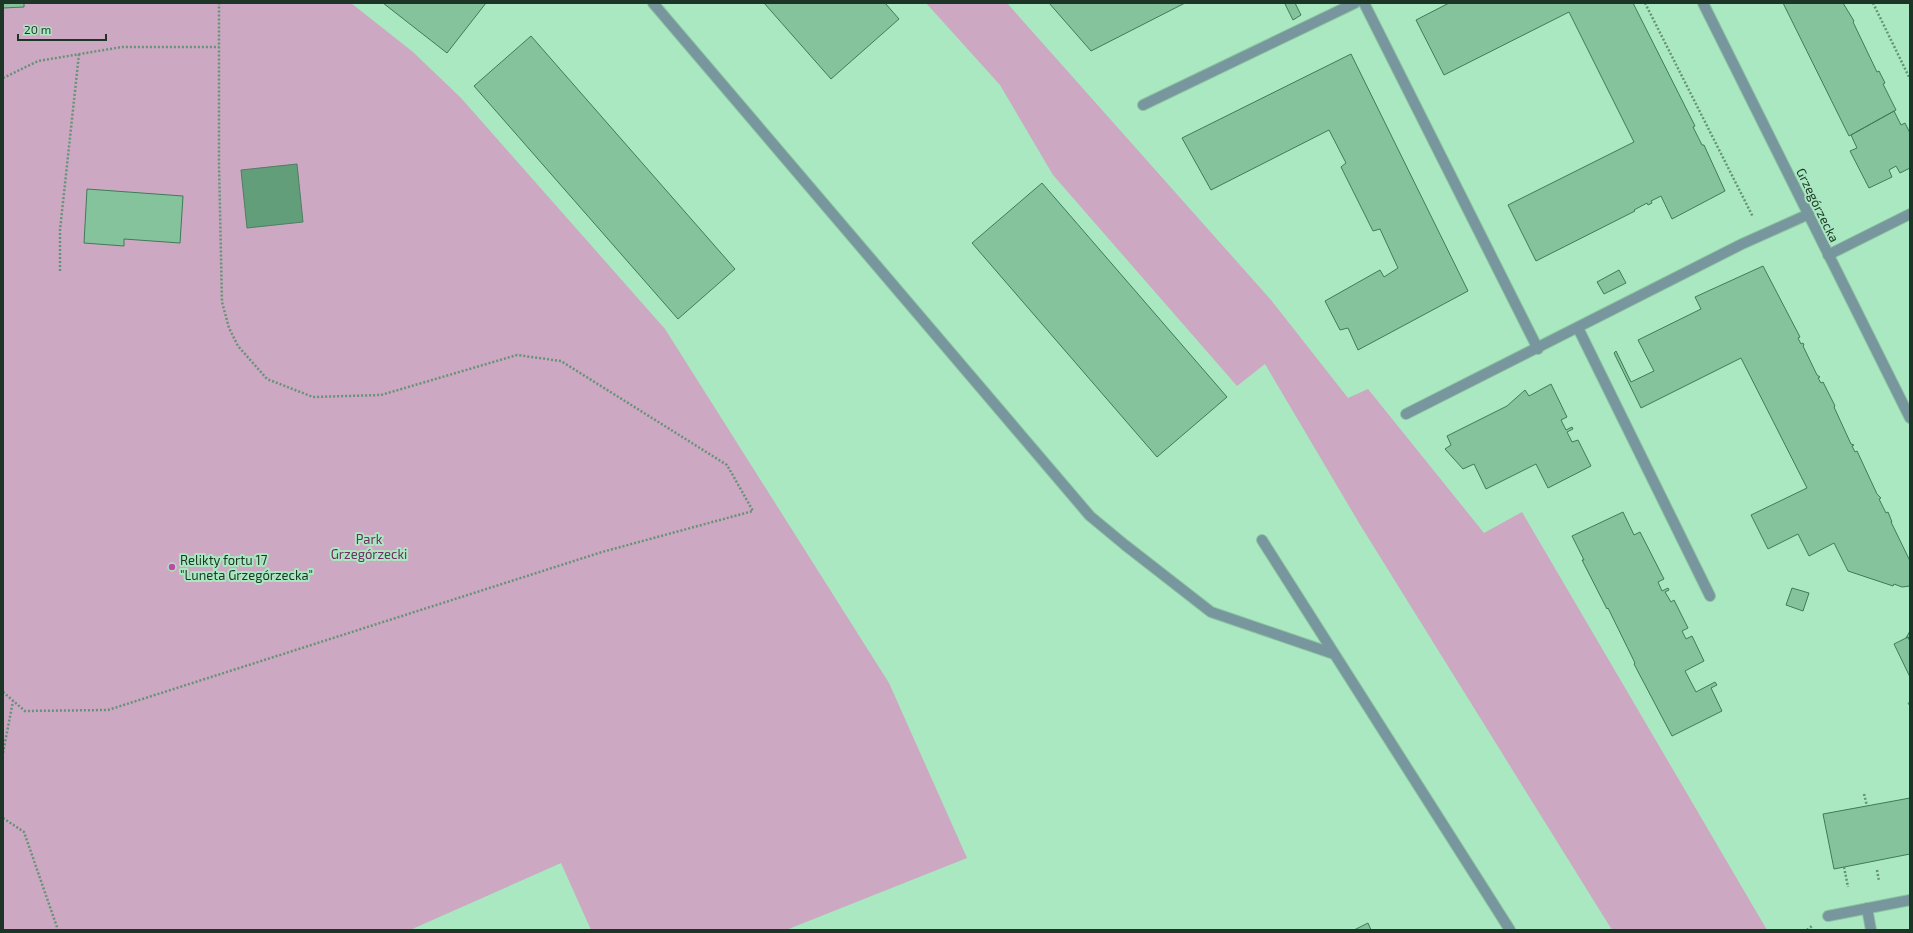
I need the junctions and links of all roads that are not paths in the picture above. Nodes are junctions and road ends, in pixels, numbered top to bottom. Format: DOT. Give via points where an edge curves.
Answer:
graph roads {
  1 [pos="653,3"];
  2 [pos="1356,3"];
  3 [pos="1364,3"];
  4 [pos="1703,3"];
  5 [pos="1143,105"];
  6 [pos="1809,214"];
  7 [pos="1910,214"];
  8 [pos="1828,255"];
  9 [pos="1578,328"];
  10 [pos="1538,349"];
  11 [pos="1406,414"];
  12 [pos="1910,418"];
  13 [pos="1262,540"];
  14 [pos="1710,596"];
  15 [pos="1334,654"];
  16 [pos="1910,900"];
  17 [pos="1867,908"];
  18 [pos="1828,916"];
  19 [pos="1510,930"];
  20 [pos="1871,930"];
  1 -- 15 [label="street" via="1090,516 1211,612"];
  2 -- 5 [label="street"];
  3 -- 10 [label="street"];
  4 -- 6 [label="street, Grzegórzecka"];
  6 -- 8 [label="street, Grzegórzecka"];
  6 -- 9 [label="street"];
  7 -- 8 [label="street"];
  8 -- 12 [label="street, Grzegórzecka"];
  9 -- 10 [label="street"];
  9 -- 14 [label="street"];
  10 -- 11 [label="street"];
  13 -- 15 [label="street"];
  15 -- 19 [label="street"];
  16 -- 17 [label="street"];
  17 -- 18 [label="street"];
  17 -- 20 [label="street"];
}
